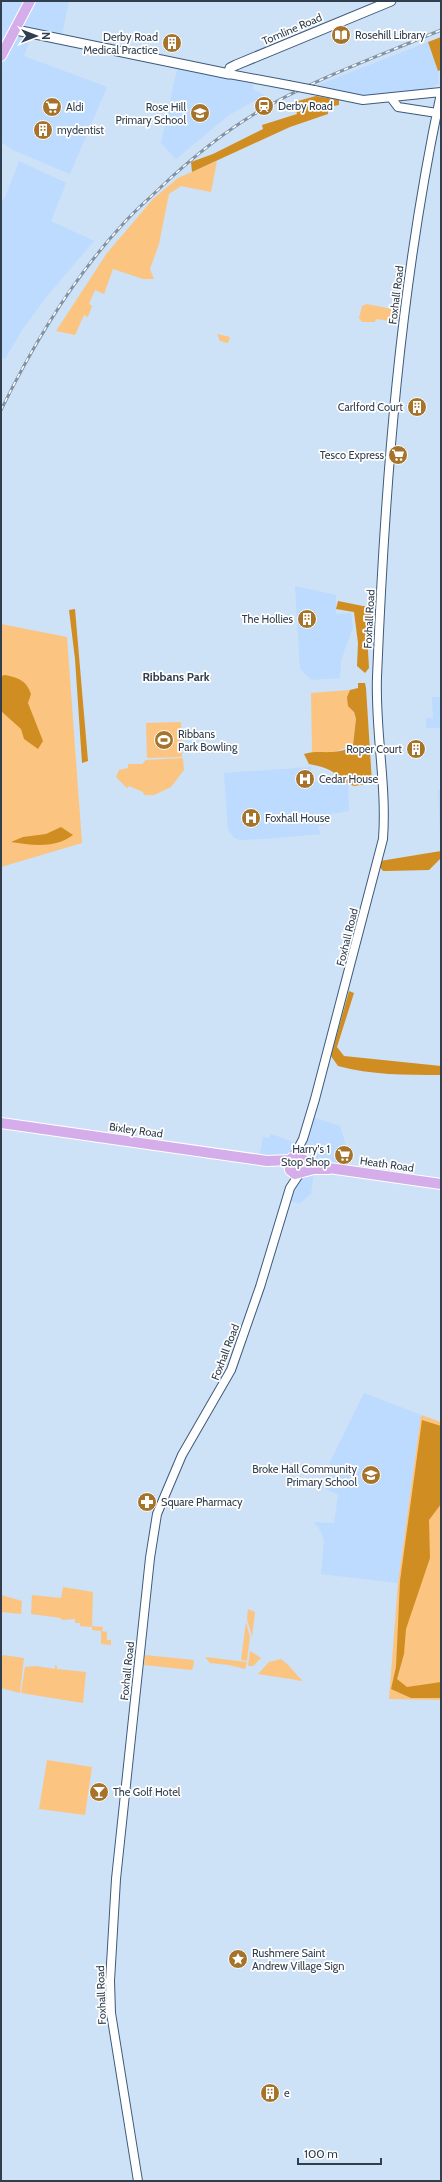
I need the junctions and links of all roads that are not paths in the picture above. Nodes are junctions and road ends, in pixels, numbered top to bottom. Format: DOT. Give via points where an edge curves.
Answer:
graph roads {
  1 [pos="30,1"];
  2 [pos="391,1"];
  3 [pos="16,30"];
  4 [pos="6,41"];
  5 [pos="1,56"];
  6 [pos="229,74"];
  7 [pos="441,92"];
  8 [pos="392,99"];
  9 [pos="437,113"];
  10 [pos="1,1123"];
  11 [pos="297,1165"];
  12 [pos="441,1184"];
  13 [pos="138,2181"];
  1 -- 3 [label="main road"];
  2 -- 6 [label="main road, Tomline Road" via="236,65 230,68"];
  3 -- 4 [label="main road"];
  3 -- 6 [label="main road"];
  4 -- 5 [label="main road"];
  6 -- 8 [label="street, bridge" via="363,100"];
  7 -- 8 [label="street"];
  7 -- 9 [label="street, Foxhall Road"];
  8 -- 9 [label="street" via="398,107"];
  9 -- 11 [label="street, Foxhall Road" via="415,234 392,417 386,488 377,680 385,810 383,839"];
  10 -- 11 [label="main road, Bixley Road"];
  11 -- 12 [label="main road, Heath Road"];
  11 -- 13 [label="street, Foxhall Road" via="260,1288 231,1370 182,1455 157,1514 150,1558 116,1879 110,1981 111,2013"];
}
